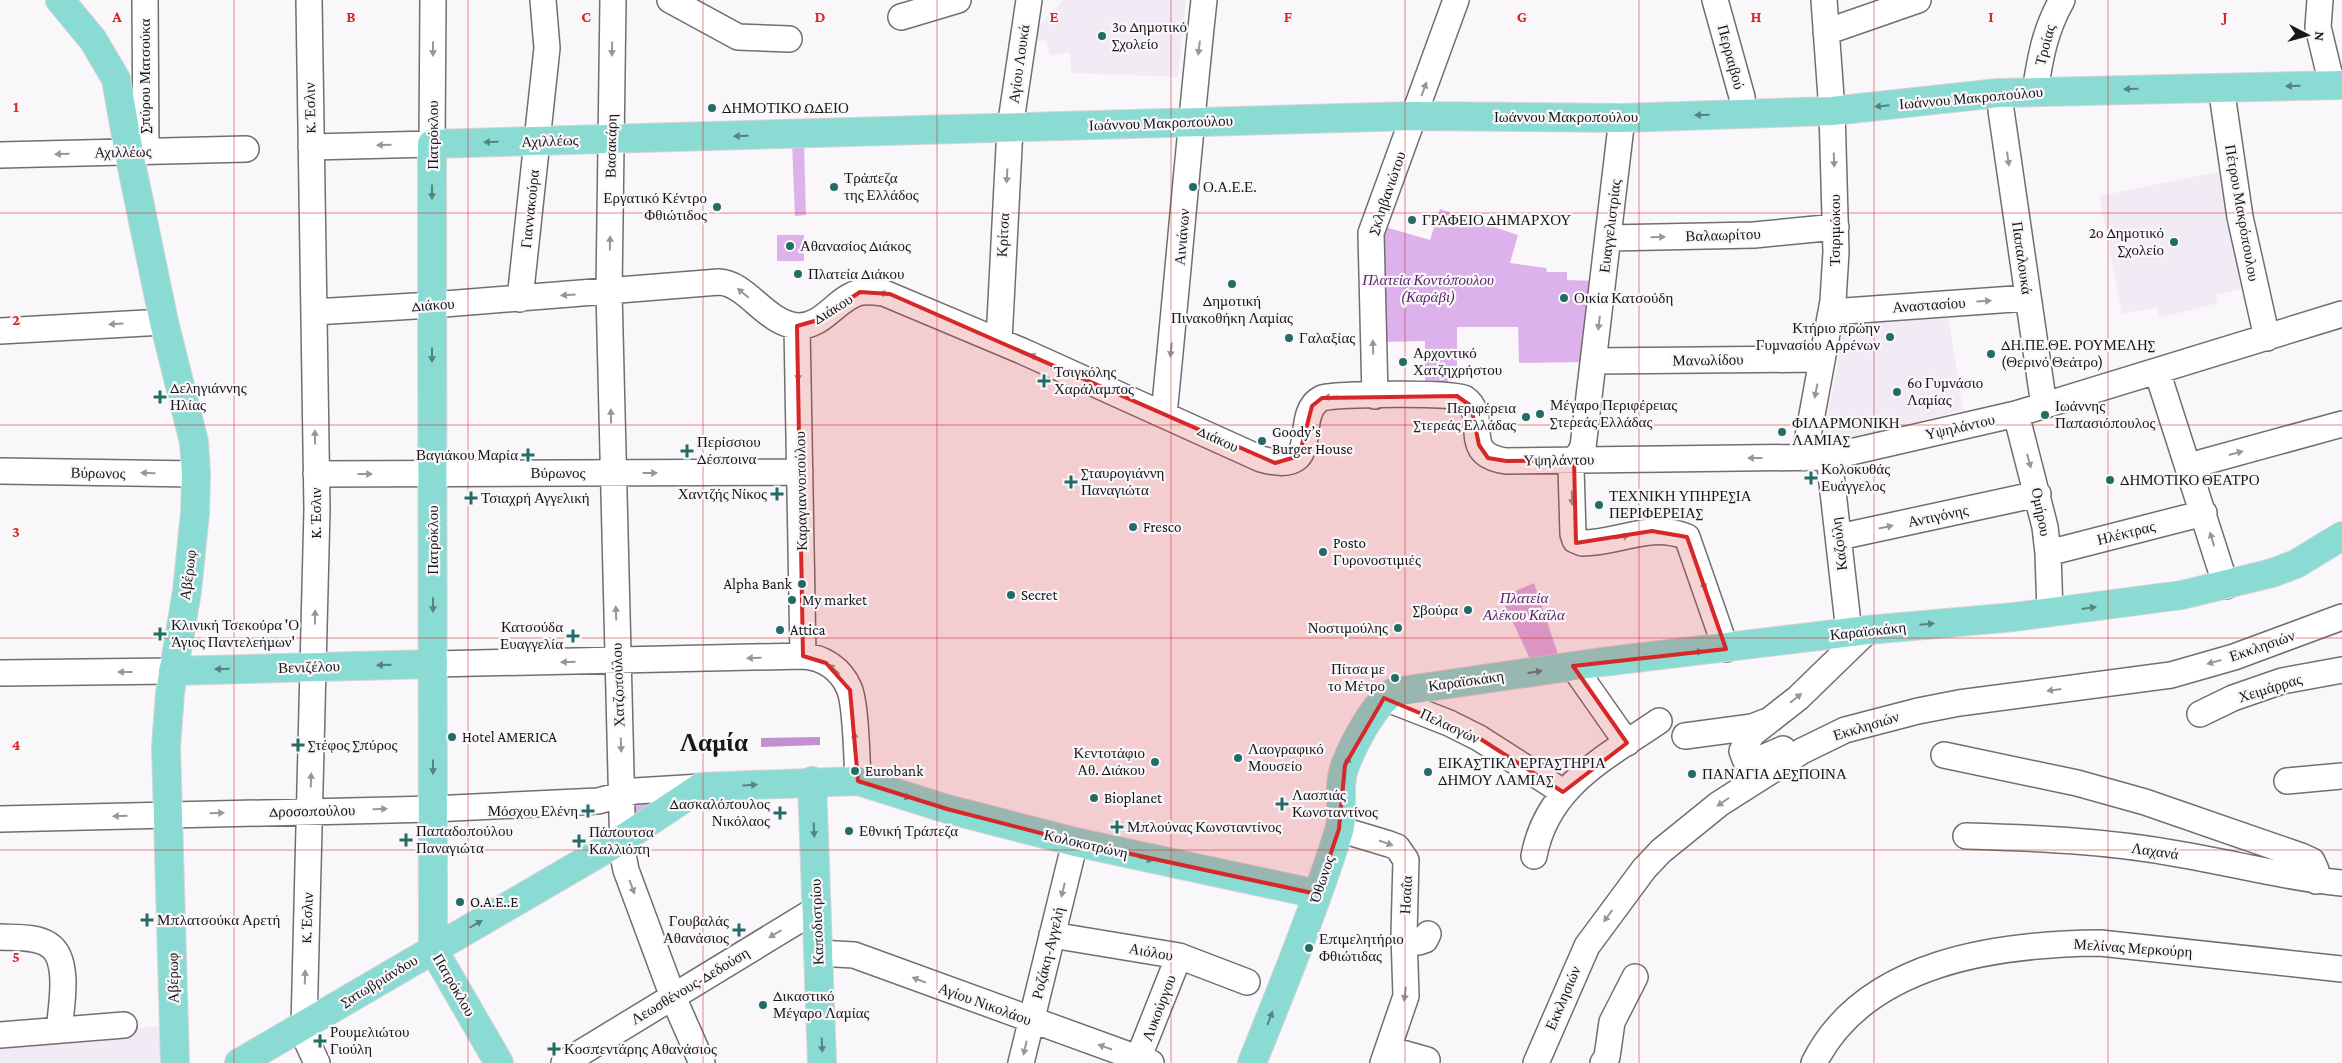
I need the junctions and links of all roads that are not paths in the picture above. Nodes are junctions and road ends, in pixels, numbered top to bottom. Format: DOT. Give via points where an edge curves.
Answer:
graph roads {
  1 [pos="60,0"];
  2 [pos="145,0"];
  3 [pos="309,0"];
  4 [pos="433,0"];
  5 [pos="543,0"];
  6 [pos="613,0"];
  7 [pos="670,0"];
  8 [pos="958,0"];
  9 [pos="1028,0"];
  10 [pos="1204,0"];
  11 [pos="1715,0"];
  12 [pos="1824,0"];
  13 [pos="1918,0"];
  14 [pos="2062,0"];
  15 [pos="2320,0"];
  16 [pos="1451,1"];
  17 [pos="901,16"];
  18 [pos="1826,32"];
  19 [pos="789,39"];
  20 [pos="2337,85"];
  21 [pos="2220,88"];
  22 [pos="2035,92"];
  23 [pos="2001,110"];
  24 [pos="1832,111"];
  25 [pos="1744,114"];
  26 [pos="1414,116"];
  27 [pos="1622,118"];
  28 [pos="1190,122"];
  29 [pos="1010,128"];
  30 [pos="790,135"];
  31 [pos="611,139"];
  32 [pos="537,141"];
  33 [pos="432,144"];
  34 [pos="311,147"];
  35 [pos="246,149"];
  36 [pos="137,152"];
  37 [pos="0,155"];
  38 [pos="1836,227"];
  39 [pos="1609,238"];
  40 [pos="609,292"];
  41 [pos="520,298"];
  42 [pos="2028,298"];
  43 [pos="432,305"];
  44 [pos="314,312"];
  45 [pos="1831,312"];
  46 [pos="2342,314"];
  47 [pos="164,322"];
  48 [pos="797,326"];
  49 [pos="0,331"];
  50 [pos="2266,338"];
  51 [pos="999,341"];
  52 [pos="1822,359"];
  53 [pos="1594,361"];
  54 [pos="2157,372"];
  55 [pos="1375,396"];
  56 [pos="2044,406"];
  57 [pos="1164,414"];
  58 [pos="2016,414"];
  59 [pos="2342,424"];
  60 [pos="1829,457"];
  61 [pos="1804,458"];
  62 [pos="1574,460"];
  63 [pos="2189,466"];
  64 [pos="0,471"];
  65 [pos="800,472"];
  66 [pos="612,473"];
  67 [pos="196,474"];
  68 [pos="316,474"];
  69 [pos="432,474"];
  70 [pos="2038,494"];
  71 [pos="2204,513"];
  72 [pos="2342,536"];
  73 [pos="1838,537"];
  74 [pos="2048,553"];
  75 [pos="2226,586"];
  76 [pos="2050,613"];
  77 [pos="2342,617"];
  78 [pos="1858,631"];
  79 [pos="1726,649"];
  80 [pos="803,656"];
  81 [pos="617,662"];
  82 [pos="433,664"];
  83 [pos="314,666"];
  84 [pos="1573,666"];
  85 [pos="2342,670"];
  86 [pos="173,671"];
  87 [pos="0,673"];
  88 [pos="1385,698"];
  89 [pos="2200,714"];
  90 [pos="1659,721"];
  91 [pos="1765,722"];
  92 [pos="1684,736"];
  93 [pos="1826,738"];
  94 [pos="1627,743"];
  95 [pos="1944,755"];
  96 [pos="2342,776"];
  97 [pos="812,781"];
  98 [pos="858,781"];
  99 [pos="2287,781"];
  100 [pos="701,787"];
  101 [pos="1563,792"];
  102 [pos="623,794"];
  103 [pos="433,809"];
  104 [pos="310,810"];
  105 [pos="168,814"];
  106 [pos="0,819"];
  107 [pos="1340,829"];
  108 [pos="1966,836"];
  109 [pos="623,839"];
  110 [pos="1075,842"];
  111 [pos="1534,856"];
  112 [pos="2316,881"];
  113 [pos="2342,883"];
  114 [pos="1317,894"];
  115 [pos="817,909"];
  116 [pos="1052,935"];
  117 [pos="0,937"];
  118 [pos="433,949"];
  119 [pos="818,953"];
  120 [pos="1179,956"];
  121 [pos="2342,969"];
  122 [pos="1635,977"];
  123 [pos="1248,982"];
  124 [pos="673,997"];
  125 [pos="1031,1021"];
  126 [pos="124,1025"];
  127 [pos="304,1026"];
  128 [pos="59,1030"];
  129 [pos="0,1035"];
  130 [pos="1385,1056"];
  131 [pos="1145,1061"];
  132 [pos="1426,1061"];
  133 [pos="175,1063"];
  134 [pos="239,1063"];
  135 [pos="317,1063"];
  136 [pos="499,1063"];
  137 [pos="564,1063"];
  138 [pos="702,1063"];
  139 [pos="822,1063"];
  140 [pos="1021,1063"];
  141 [pos="1252,1063"];
  142 [pos="1536,1063"];
  143 [pos="1603,1063"];
  144 [pos="1814,1063"];
  1 -- 36 [label="main road, Αβέρωφ" via="93,40 112,70"];
  2 -- 36 [label="street, Σπύρου Ματσούκα"];
  3 -- 34 [label="street, K. Έσλιν"];
  4 -- 33 [label="street, Πατρόκλου, one-way"];
  5 -- 32 [label="street, Γιαννακούρα" via="547,48"];
  6 -- 31 [label="street, Βασακάρη, one-way"];
  7 -- 19 [label="street" via="731,35"];
  8 -- 17 [label="street"];
  9 -- 29 [label="street, Αγίου Λουκά"];
  10 -- 28 [label="street, Αινιάνων, one-way"];
  11 -- 25 [label="street, Περραιβού"];
  12 -- 18 [label="street, Τσιριμώκου"];
  13 -- 18 [label="street"];
  14 -- 22 [label="street, Τροίας" via="2042,44"];
  15 -- 20 [label="street" via="2318,27"];
  26 -- 16 [label="street, Σκληβανιώτου, one-way"];
  18 -- 24 [label="street, Τσιριμώκου"];
  20 -- 21 [label="main road, Ιωάννου Μακροπούλου, one-way"];
  21 -- 22 [label="main road, Ιωάννου Μακροπούλου, one-way"];
  21 -- 50 [label="street, Πέτρου Μακρόπουλου" via="2240,217"];
  22 -- 24 [label="main road, Ιωάννου Μακροπούλου, one-way"];
  23 -- 42 [label="street, Παπαλουκά, one-way"];
  24 -- 25 [label="main road, Ιωάννου Μακροπούλου"];
  24 -- 38 [label="street, Τσιριμώκου, one-way"];
  25 -- 27 [label="main road, Ιωάννου Μακροπούλου, one-way"];
  26 -- 27 [label="main road, Ιωάννου Μακροπούλου"];
  26 -- 28 [label="main road, Ιωάννου Μακροπούλου"];
  55 -- 26 [label="street, Σκληβανιώτου, one-way" via="1371,233"];
  27 -- 39 [label="street, Ευαγγελιστρίας"];
  28 -- 29 [label="main road, Ιωάννου Μακροπούλου"];
  28 -- 57 [label="street, Αινιάνων, one-way"];
  29 -- 30 [label="main road, Ιωάννου Μακροπούλου"];
  29 -- 51 [label="street, Κρίτσα, one-way"];
  30 -- 31 [label="main road, Αχιλλέως, one-way"];
  31 -- 32 [label="main road, Αχιλλέως"];
  40 -- 31 [label="street, Βασακάρη, one-way"];
  32 -- 33 [label="main road, Αχιλλέως, one-way"];
  32 -- 41 [label="street, Γιαννακούρα"];
  33 -- 34 [label="street, Αχιλλέως, one-way"];
  33 -- 43 [label="main road, Πατρόκλου, one-way"];
  34 -- 44 [label="street, K. Έσλιν"];
  35 -- 36 [label="street, Αχιλλέως"];
  36 -- 37 [label="street, Αχιλλέως, one-way"];
  36 -- 47 [label="main road, Αβέρωφ"];
  39 -- 38 [label="street, Βαλαωρίτου, one-way" via="1754,235"];
  38 -- 45 [label="street, Τσιριμώκου"];
  39 -- 53 [label="street, Ευαγγελιστρίας, one-way"];
  40 -- 41 [label="street, Διάκου, one-way"];
  48 -- 40 [label="street, Διάκου, one-way" via="772,315 725,282"];
  66 -- 40 [label="street, Χατζοπούλου, one-way"];
  41 -- 43 [label="street, Διάκου"];
  45 -- 42 [label="street, Αναστασίου, one-way"];
  42 -- 56 [label="street, Παπαλουκά"];
  43 -- 44 [label="street, Διάκου"];
  43 -- 69 [label="main road, Πατρόκλου, one-way"];
  68 -- 44 [label="street, K. Έσλιν, one-way"];
  45 -- 52 [label="street, Τσιριμώκου"];
  46 -- 50 [label="street, Υψηλάντου"];
  47 -- 49 [label="street, one-way"];
  47 -- 67 [label="main road, Αβέρωφ" via="187,408"];
  51 -- 48 [label="street, Διάκου, one-way" via="897,297 877,292 855,294 818,320"];
  48 -- 65 [label="street, Καραγιαννοπούλου, one-way"];
  50 -- 54 [label="street, Υψηλάντου"];
  57 -- 51 [label="street, Διάκου, one-way"];
  52 -- 53 [label="street, Μανωλίδου"];
  52 -- 61 [label="street, Τσιριμώκου, one-way"];
  53 -- 62 [label="street, Ευαγγελιστρίας" via="1583,447"];
  54 -- 56 [label="street, Υψηλάντου"];
  54 -- 63 [label="street"];
  55 -- 57 [label="street, Διάκου, one-way" via="1326,397 1315,402 1299,456 1285,463 1272,462"];
  55 -- 62 [label="street, Υψηλάντου" via="1452,395 1464,398 1475,417 1480,449 1488,458 1506,461"];
  56 -- 58 [label="street, Υψηλάντου"];
  58 -- 60 [label="street, Υψηλάντου"];
  58 -- 70 [label="street, Ομήρου, one-way"];
  63 -- 59 [label="street, one-way"];
  60 -- 61 [label="street, Υψηλάντου"];
  60 -- 73 [label="street, Καζούλη"];
  61 -- 62 [label="street, Υψηλάντου, one-way"];
  62 -- 79 [label="street, Ευαγγελιστρίας, one-way" via="1571,468 1575,540 1586,543 1652,530 1675,532 1687,537"];
  63 -- 71 [label="street"];
  67 -- 64 [label="street, Βύρωνος, one-way"];
  66 -- 65 [label="street, Βύρωνος, one-way"];
  65 -- 80 [label="street, Καραγιαννοπούλου"];
  66 -- 69 [label="street, Βύρωνος"];
  81 -- 66 [label="street, Χατζοπούλου, one-way"];
  67 -- 86 [label="main road, Αβέρωφ" via="187,591"];
  68 -- 69 [label="street, Βύρωνος, one-way"];
  83 -- 68 [label="street, K. Έσλιν, one-way"];
  69 -- 82 [label="main road, Πατρόκλου, one-way"];
  73 -- 70 [label="street, Αντιγόνης, one-way"];
  70 -- 74 [label="street, Ομήρου"];
  71 -- 74 [label="street, Ηλέκτρας"];
  75 -- 71 [label="street, one-way"];
  72 -- 75 [label="main road, Καραϊσκάκη" via="2296,564"];
  73 -- 78 [label="street, Καζούλη"];
  74 -- 76 [label="street, Ομήρου"];
  76 -- 75 [label="main road, Καραϊσκάκη, one-way"];
  78 -- 76 [label="main road, Καραϊσκάκη, one-way"];
  77 -- 93 [label="street, Εκκλησιών, one-way" via="2234,657 2171,675 1959,703 1894,716"];
  78 -- 79 [label="main road, Καραϊσκάκη"];
  91 -- 78 [label="street, one-way" via="1798,698"];
  84 -- 79 [label="main road, Καραϊσκάκη, one-way"];
  80 -- 81 [label="street, Βενιζέλου, one-way"];
  98 -- 80 [label="street, Βενιζέλου, one-way" via="850,690 826,662"];
  81 -- 82 [label="street, Βενιζέλου, one-way"];
  81 -- 102 [label="street, Χατζοπούλου, one-way"];
  82 -- 83 [label="main road, Βενιζέλου, one-way"];
  82 -- 103 [label="main road, Πατρόκλου, one-way"];
  83 -- 86 [label="main road, Βενιζέλου, one-way"];
  104 -- 83 [label="street, K. Έσλιν, one-way"];
  88 -- 84 [label="main road, Καραϊσκάκη, one-way" via="1406,689"];
  84 -- 94 [label="street"];
  85 -- 89 [label="street, Χειμάρρας" via="2282,681 2233,698"];
  86 -- 87 [label="street, Βενιζέλου, one-way"];
  86 -- 105 [label="main road, Αβέρωφ" via="167,716"];
  88 -- 101 [label="street, Πελασγών" via="1479,738"];
  107 -- 88 [label="main road, Όθωνος, one-way" via="1345,764"];
  90 -- 94 [label="street"];
  91 -- 92 [label="street" via="1752,727"];
  91 -- 93 [label="street" via="1744,746 1746,760 1753,762 1793,744"];
  93 -- 142 [label="street, Εκκλησιών, one-way" via="1719,804 1652,860 1586,946"];
  94 -- 101 [label="street"];
  95 -- 112 [label="street" via="2061,779 2145,802 2312,861"];
  96 -- 99 [label="street"];
  97 -- 98 [label="main road, Κολοκοτρώνη"];
  100 -- 97 [label="main road, Κολοκοτρώνη, one-way"];
  97 -- 115 [label="main road, Καποδιστρίου, one-way"];
  98 -- 110 [label="main road, Κολοκοτρώνη, one-way" via="947,809"];
  100 -- 102 [label="street, Δροσοπούλου"];
  100 -- 109 [label="main road, Σατωβριάνδου"];
  101 -- 111 [label="street" via="1540,830"];
  102 -- 103 [label="street, Δροσοπούλου" via="598,801"];
  102 -- 109 [label="street, Χατζοπούλου"];
  104 -- 103 [label="street, Δροσοπούλου, one-way"];
  103 -- 118 [label="main road, Πατρόκλου"];
  105 -- 104 [label="street, Δροσοπούλου, one-way"];
  127 -- 104 [label="street, K. Έσλιν, one-way"];
  105 -- 106 [label="street, Δροσοπούλου, one-way"];
  105 -- 133 [label="main road, Αβέρωφ"];
  107 -- 114 [label="main road, Όθωνος"];
  107 -- 130 [label="street, Ησαΐα, one-way" via="1389,844 1403,853 1408,869 1416,935 1406,996"];
  108 -- 112 [label="street, Λαχανά" via="2099,843 2177,854"];
  118 -- 109 [label="main road, Σατωβριάνδου, one-way"];
  109 -- 124 [label="street, Χατζοπούλου, one-way" via="626,870"];
  110 -- 114 [label="main road, Κολοκοτρώνη, one-way"];
  110 -- 116 [label="street, Ροζάκη-Αγγελή, one-way"];
  112 -- 113 [label="street, Λαχανά"];
  141 -- 114 [label="main road, Όθωνος, one-way"];
  115 -- 119 [label="main road, Καποδιστρίου"];
  115 -- 124 [label="street, Λεωσθένους-Δεδούση, one-way"];
  116 -- 120 [label="street, Αιόλου"];
  116 -- 125 [label="street, Ροζάκη-Αγγελή"];
  117 -- 128 [label="street" via="34,939 50,945 60,958 63,980"];
  118 -- 127 [label="main road, Σατωβριάνδου"];
  118 -- 136 [label="main road, Πατρόκλου"];
  125 -- 119 [label="street, Αγίου Νικολάου, one-way" via="854,955"];
  119 -- 139 [label="main road, Καποδιστρίου, one-way"];
  120 -- 123 [label="street, Αιόλου"];
  120 -- 131 [label="street, Λυκούργου"];
  121 -- 144 [label="street, Μελίνας Μερκούρη" via="2100,943 2047,944 2002,951 1924,970 1896,981 1844,1020"];
  122 -- 143 [label="street" via="1616,1012"];
  124 -- 137 [label="street, Λεωσθένους-Δεδούση"];
  124 -- 138 [label="street, Χατζοπούλου"];
  131 -- 125 [label="street, Αγίου Νικολάου, one-way"];
  125 -- 140 [label="street, Ροζάκη-Αγγελή, one-way"];
  126 -- 128 [label="street"];
  127 -- 134 [label="main road, Σατωβριάνδου"];
  127 -- 135 [label="street, K. Έσλιν" via="305,1037"];
  128 -- 129 [label="street"];
  130 -- 132 [label="street"];
}
